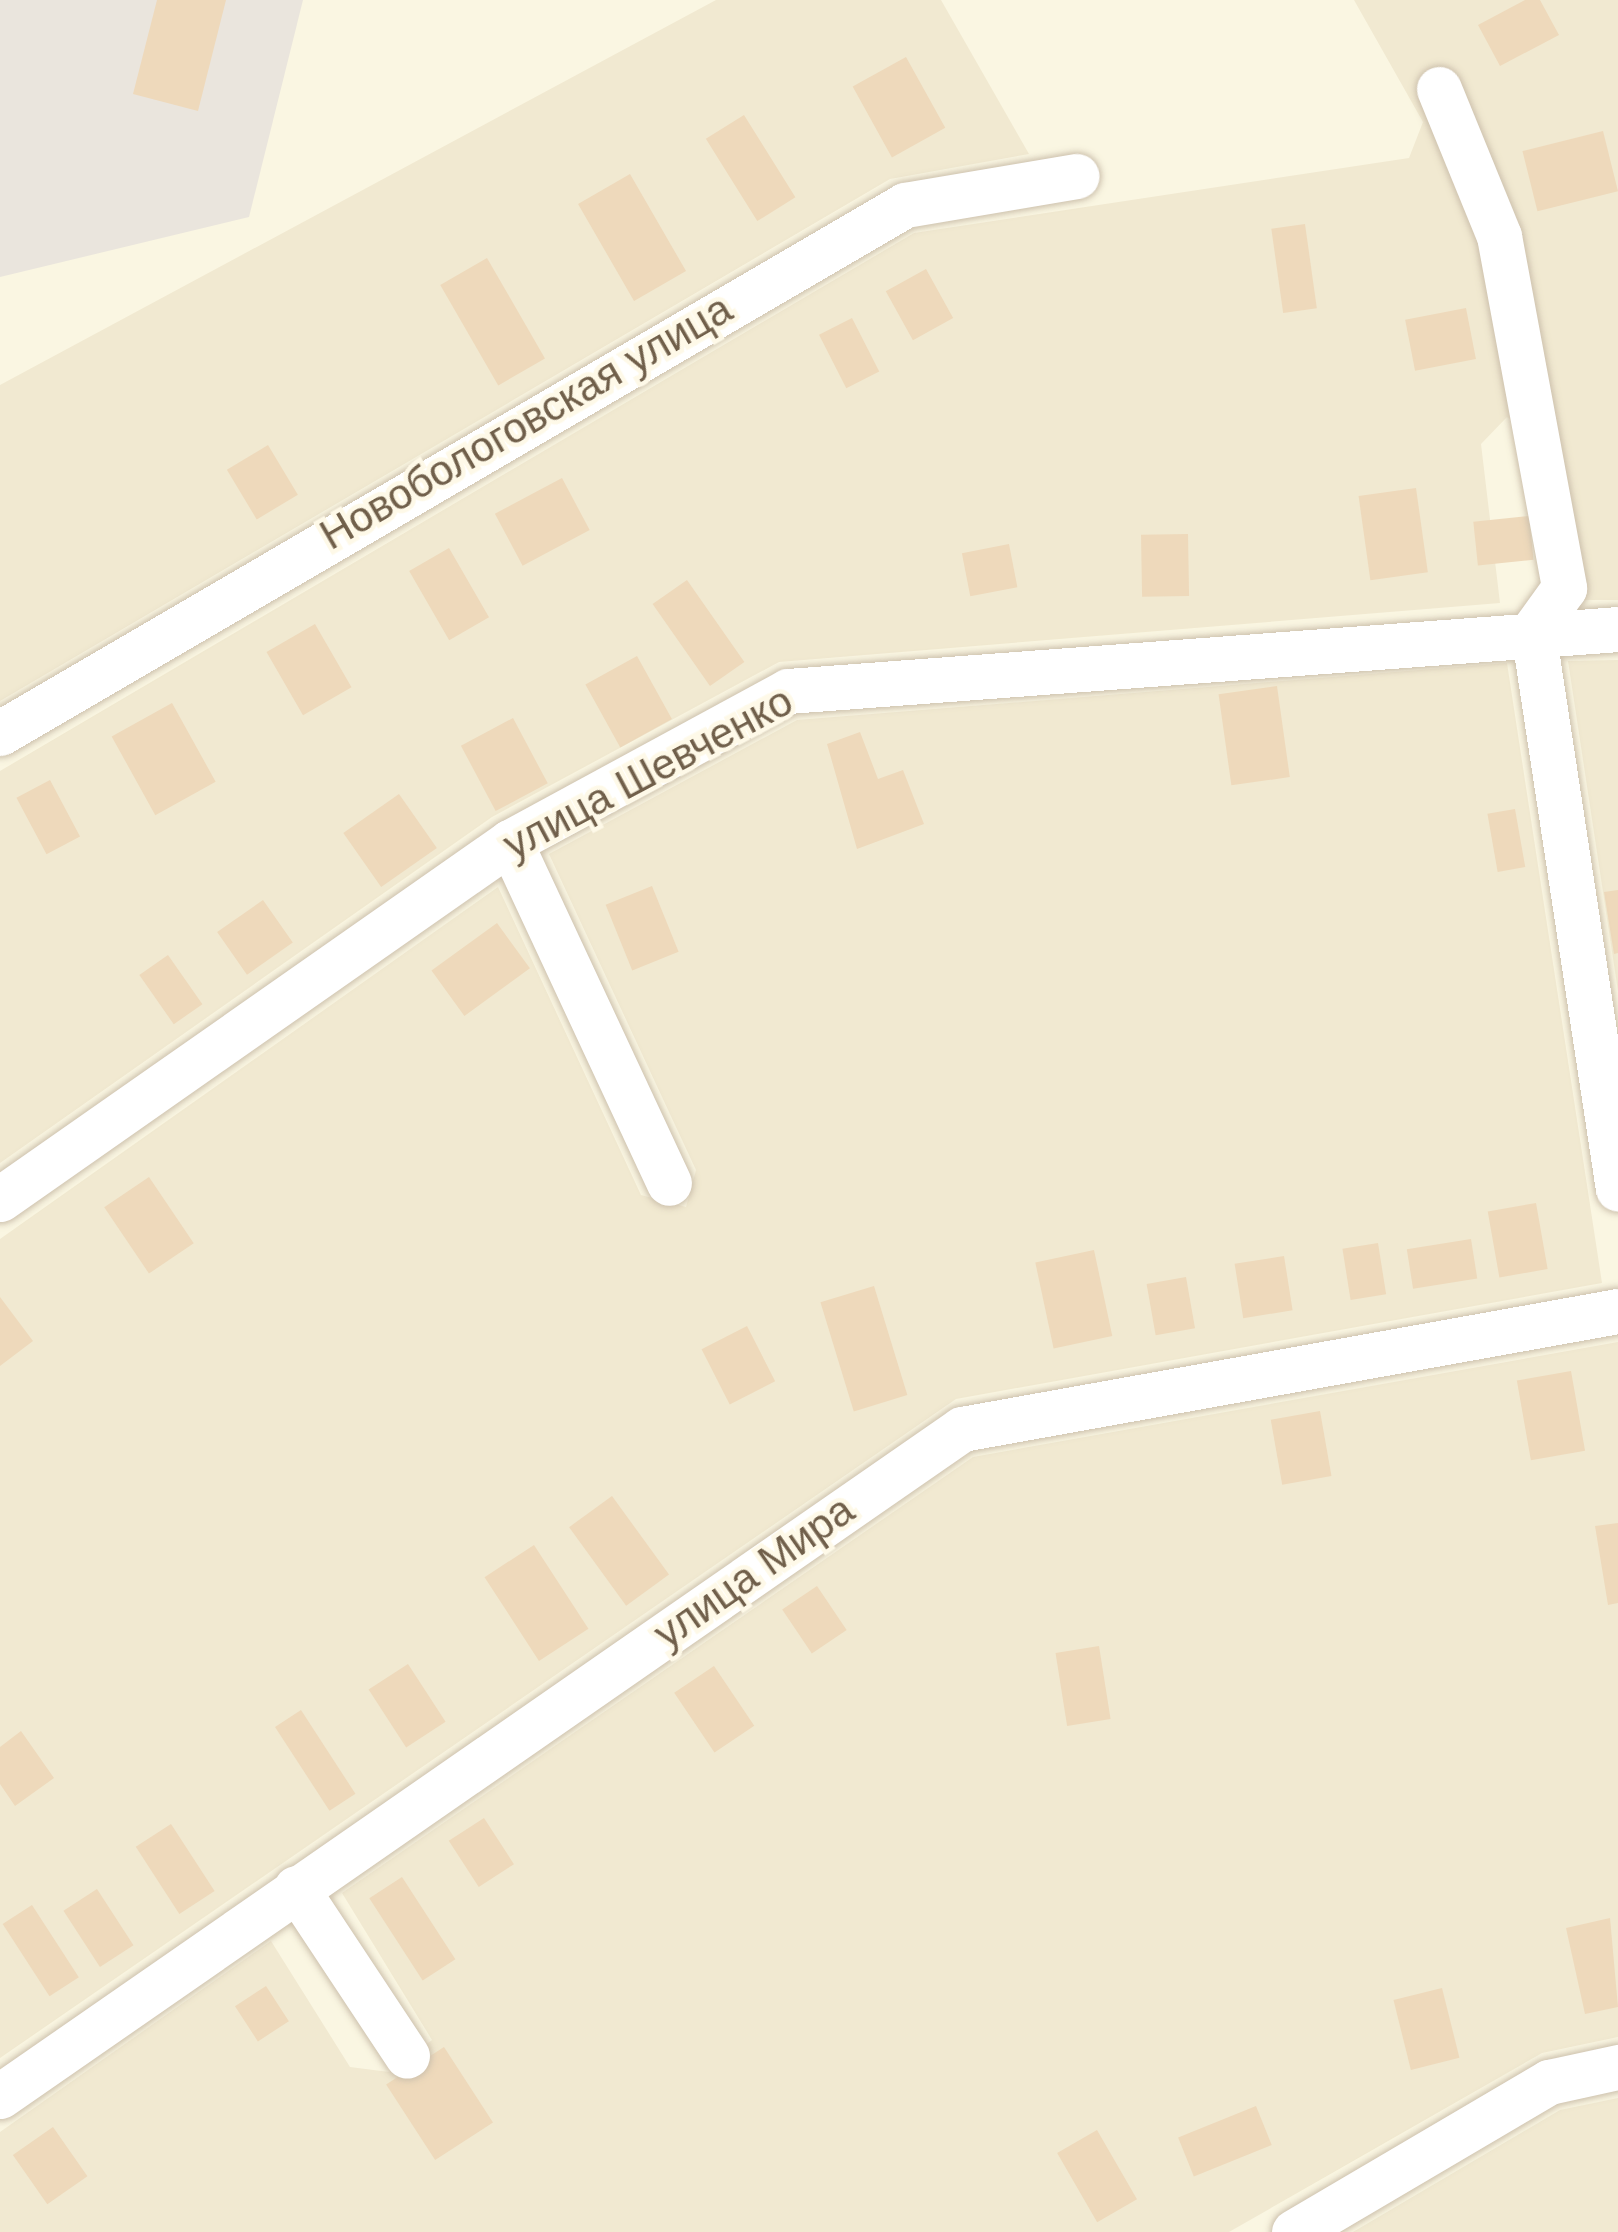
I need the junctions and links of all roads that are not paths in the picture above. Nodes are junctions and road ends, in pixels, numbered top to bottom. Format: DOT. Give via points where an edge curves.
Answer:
graph roads {
  1 [pos="1439,89"];
  2 [pos="1077,176"];
  3 [pos="1618,629"];
  4 [pos="1533,631"];
  5 [pos="0,733"];
  6 [pos="510,842"];
  7 [pos="669,1183"];
  8 [pos="1618,1189"];
  9 [pos="0,1199"];
  10 [pos="1618,1311"];
  11 [pos="296,1888"];
  12 [pos="407,2056"];
  13 [pos="1618,2067"];
  14 [pos="0,2096"];
  15 [pos="1294,2232"];
  1 -- 4 [label="street" via="1499,236 1564,588"];
  2 -- 5 [label="street, Новобологовская улица" via="904,205"];
  3 -- 4 [label="street, улица Шевченко"];
  4 -- 6 [label="street, улица Шевченко" via="788,691"];
  4 -- 8 [label="street"];
  6 -- 7 [label="street"];
  6 -- 9 [label="street, улица Шевченко"];
  10 -- 11 [label="street, улица Мира" via="962,1429"];
  11 -- 12 [label="street"];
  11 -- 14 [label="street, улица Мира"];
  13 -- 15 [label="street" via="1549,2082"];
}
